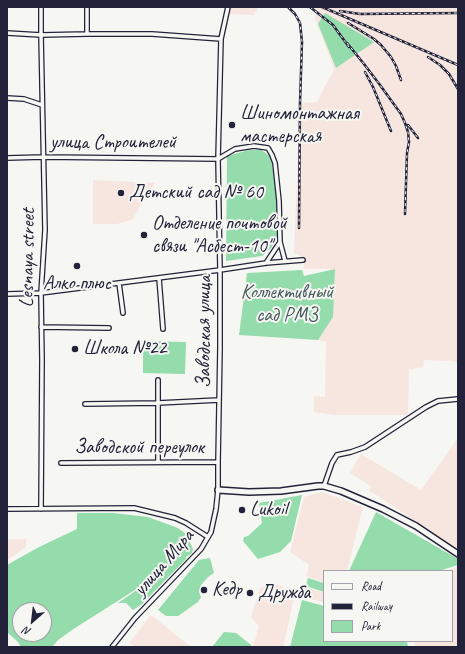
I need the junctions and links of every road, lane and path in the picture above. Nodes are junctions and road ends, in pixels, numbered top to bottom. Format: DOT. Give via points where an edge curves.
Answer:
graph roads {
  1 [pos="41,7"];
  2 [pos="87,7"];
  3 [pos="228,7"];
  4 [pos="7,33"];
  5 [pos="87,34"];
  6 [pos="41,35"];
  7 [pos="221,39"];
  8 [pos="7,98"];
  9 [pos="42,105"];
  10 [pos="43,157"];
  11 [pos="7,158"];
  12 [pos="218,158"];
  13 [pos="280,242"];
  14 [pos="303,260"];
  15 [pos="285,261"];
  16 [pos="266,262"];
  17 [pos="220,270"];
  18 [pos="159,278"];
  19 [pos="119,283"];
  20 [pos="41,293"];
  21 [pos="7,294"];
  22 [pos="123,314"];
  23 [pos="41,327"];
  24 [pos="109,328"];
  25 [pos="163,329"];
  26 [pos="158,380"];
  27 [pos="458,399"];
  28 [pos="220,400"];
  29 [pos="158,403"];
  30 [pos="85,404"];
  31 [pos="158,462"];
  32 [pos="218,462"];
  33 [pos="60,463"];
  34 [pos="324,486"];
  35 [pos="218,490"];
  36 [pos="7,509"];
  37 [pos="41,509"];
  38 [pos="208,537"];
  39 [pos="458,554"];
  40 [pos="112,647"];
  1 -- 6 [label="street, Lesnaya street"];
  2 -- 5 [label="street"];
  3 -- 7 [label="street, Заводская улица"];
  4 -- 6 [label="street"];
  5 -- 6 [label="street"];
  5 -- 7 [label="street" via="152,34"];
  6 -- 9 [label="street, Lesnaya street"];
  7 -- 12 [label="street, Заводская улица"];
  8 -- 9 [label="street" via="24,99"];
  9 -- 10 [label="street, Lesnaya street"];
  10 -- 11 [label="street, улица Строителей"];
  10 -- 12 [label="street, улица Строителей"];
  10 -- 20 [label="street, Lesnaya street" via="44,230"];
  12 -- 13 [label="street" via="235,149 254,146 268,148 275,163"];
  12 -- 17 [label="street, Заводская улица"];
  13 -- 15 [label="street"];
  13 -- 16 [label="street"];
  14 -- 15 [label="street"];
  15 -- 16 [label="street"];
  16 -- 17 [label="street"];
  17 -- 18 [label="street"];
  17 -- 28 [label="street, Заводская улица"];
  18 -- 19 [label="street"];
  18 -- 25 [label="street"];
  19 -- 20 [label="street"];
  19 -- 22 [label="street"];
  20 -- 21 [label="street"];
  20 -- 23 [label="street, Lesnaya street"];
  23 -- 24 [label="street"];
  23 -- 37 [label="street, Lesnaya street"];
  26 -- 29 [label="street"];
  27 -- 34 [label="street" via="426,407 365,447 337,455"];
  28 -- 29 [label="street"];
  28 -- 32 [label="street, Заводская улица"];
  29 -- 30 [label="street"];
  29 -- 31 [label="street"];
  31 -- 32 [label="street, Заводской переулок"];
  31 -- 33 [label="street, Заводской переулок"];
  32 -- 35 [label="street, Заводская улица"];
  34 -- 35 [label="street" via="281,491"];
  34 -- 39 [label="street" via="384,509 416,526"];
  35 -- 38 [label="street, улица Мира" via="214,519"];
  36 -- 37 [label="street"];
  37 -- 38 [label="street" via="134,508 175,518"];
  38 -- 40 [label="street, улица Мира" via="201,549 135,618"];
}
